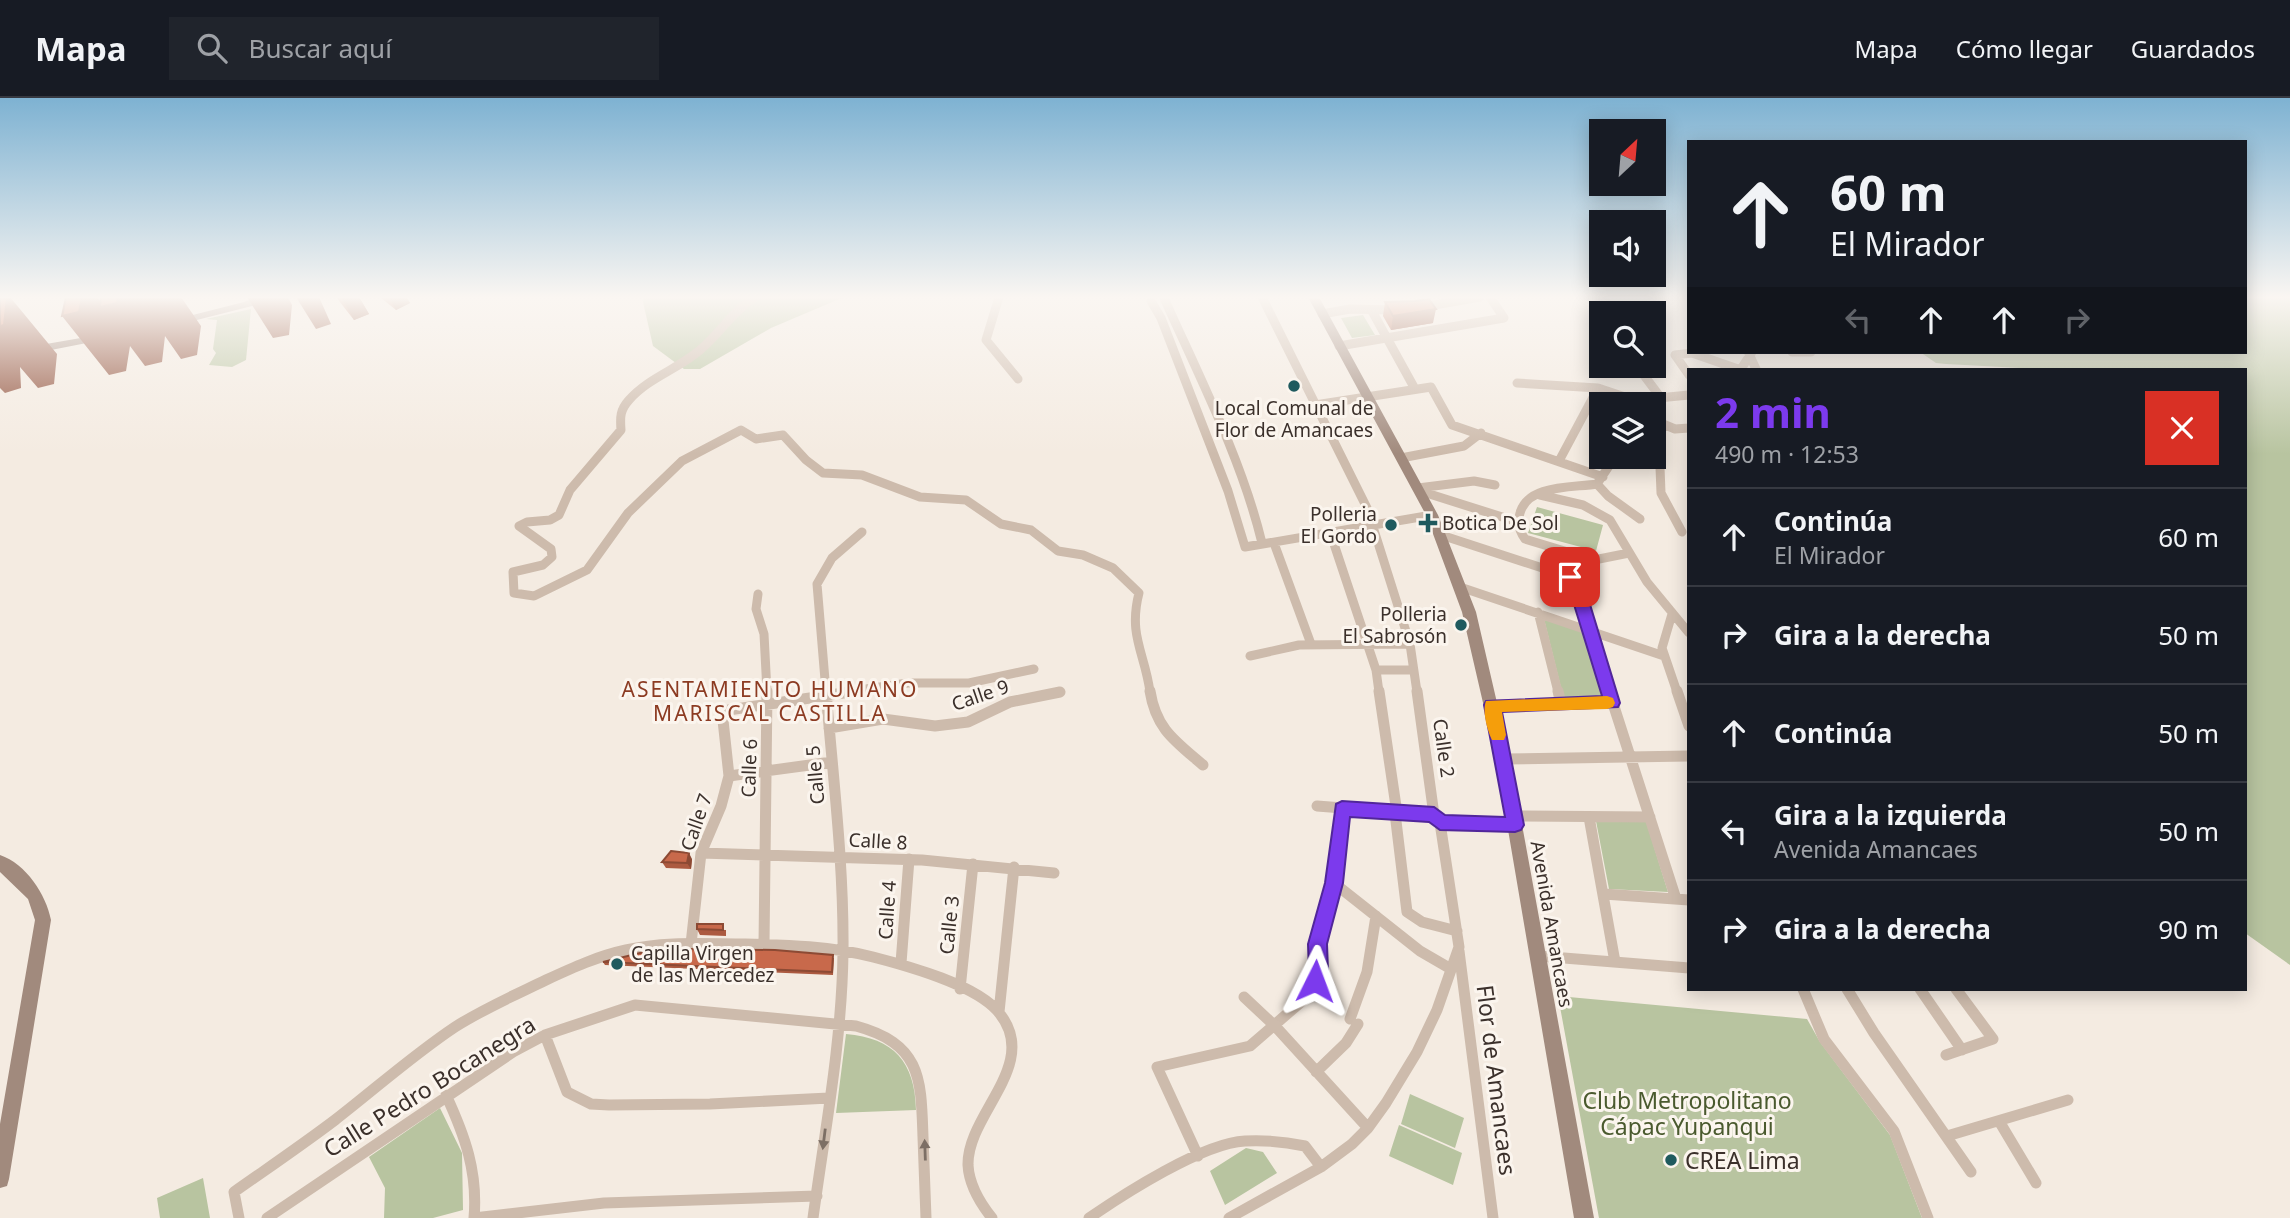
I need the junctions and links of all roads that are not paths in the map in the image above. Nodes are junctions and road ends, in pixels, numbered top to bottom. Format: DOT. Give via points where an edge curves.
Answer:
graph roads {
  1 [pos="18,349"];
  2 [pos="701,349"];
  3 [pos="994,349"];
  4 [pos="1173,349"];
  5 [pos="1187,349"];
  6 [pos="1288,349"];
  7 [pos="1341,349"];
  8 [pos="1394,349"];
  9 [pos="1692,354"];
  10 [pos="1692,354"];
  11 [pos="0,356"];
  12 [pos="1736,368"];
  13 [pos="1687,372"];
  14 [pos="1646,378"];
  15 [pos="1018,379"];
  16 [pos="1517,383"];
  17 [pos="1598,388"];
  18 [pos="1415,389"];
  19 [pos="1610,392"];
  20 [pos="1657,392"];
  21 [pos="1687,395"];
  22 [pos="1367,397"];
  23 [pos="1666,397"];
  24 [pos="1315,405"];
  25 [pos="1666,425"];
  26 [pos="1687,428"];
  27 [pos="1481,433"];
  28 [pos="1401,458"];
  29 [pos="1559,461"];
  30 [pos="1607,469"];
  31 [pos="1660,469"];
  32 [pos="1600,480"];
  33 [pos="1495,485"];
  34 [pos="1419,490"];
  35 [pos="1536,495"];
  36 [pos="1432,515"];
  37 [pos="1640,519"];
  38 [pos="1518,522"];
  39 [pos="1371,527"];
  40 [pos="862,532"];
  41 [pos="1329,532"];
  42 [pos="1682,532"];
  43 [pos="1441,535"];
  44 [pos="1274,542"];
  45 [pos="1262,543"];
  46 [pos="1629,552"];
  47 [pos="1460,587"];
  48 [pos="758,594"];
  49 [pos="1538,612"];
  50 [pos="1672,614"];
  51 [pos="1589,629"];
  52 [pos="1687,631"];
  53 [pos="1311,644"];
  54 [pos="1409,644"];
  55 [pos="1370,645"];
  56 [pos="1250,656"];
  57 [pos="1664,656"];
  58 [pos="1034,669"];
  59 [pos="1377,670"];
  60 [pos="1412,670"];
  61 [pos="1060,692"];
  62 [pos="826,694"];
  63 [pos="1612,703"];
  64 [pos="767,704"];
  65 [pos="1561,704"];
  66 [pos="1492,705"];
  67 [pos="1687,720"];
  68 [pos="829,728"];
  69 [pos="1687,756"];
  70 [pos="1631,757"];
  71 [pos="1503,759"];
  72 [pos="832,762"];
  73 [pos="1203,765"];
  74 [pos="767,773"];
  75 [pos="729,776"];
  76 [pos="1317,806"];
  77 [pos="1342,809"];
  78 [pos="1396,813"];
  79 [pos="1589,817"];
  80 [pos="1650,817"];
  81 [pos="1437,819"];
  82 [pos="1514,820"];
  83 [pos="701,853"];
  84 [pos="765,855"];
  85 [pos="839,856"];
  86 [pos="909,859"];
  87 [pos="0,862"];
  88 [pos="973,864"];
  89 [pos="1014,867"];
  90 [pos="1054,873"];
  91 [pos="1334,883"];
  92 [pos="1604,894"];
  93 [pos="1676,899"];
  94 [pos="1687,900"];
  95 [pos="1376,916"];
  96 [pos="1457,931"];
  97 [pos="691,944"];
  98 [pos="764,944"];
  99 [pos="1459,947"];
  100 [pos="843,950"];
  101 [pos="1539,956"];
  102 [pos="1615,962"];
  103 [pos="901,963"];
  104 [pos="1687,968"];
  105 [pos="1451,969"];
  106 [pos="960,989"];
  107 [pos="1803,991"];
  108 [pos="1848,991"];
  109 [pos="1921,991"];
  110 [pos="1957,991"];
  111 [pos="1244,997"];
  112 [pos="999,1012"];
  113 [pos="840,1023"];
  114 [pos="1275,1026"];
  115 [pos="545,1035"];
  116 [pos="1962,1050"];
  117 [pos="1946,1055"];
  118 [pos="1316,1072"];
  119 [pos="446,1095"];
  120 [pos="829,1098"];
  121 [pos="2068,1100"];
  122 [pos="1999,1121"];
  123 [pos="1368,1128"];
  124 [pos="1947,1136"];
  125 [pos="1198,1156"];
  126 [pos="1321,1167"];
  127 [pos="1971,1172"];
  128 [pos="0,1179"];
  129 [pos="2036,1183"];
  130 [pos="817,1196"];
  131 [pos="239,1218"];
  132 [pos="267,1218"];
  133 [pos="474,1218"];
  134 [pos="813,1218"];
  135 [pos="926,1218"];
  136 [pos="992,1218"];
  137 [pos="1089,1218"];
  138 [pos="1229,1218"];
  139 [pos="1493,1218"];
  140 [pos="1584,1218"];
  141 [pos="1928,1218"];
  1 -- 11 [label="street"];
  2 -- 73 [label="street" via="628,402 620,413 621,430 571,489 558,517 519,526 551,550 552,557 540,568 513,572 514,593 534,596 587,570 628,513 694,452 741,430 757,440 783,435 823,473 867,476 920,498 966,500 1001,524 1027,527 1058,551 1083,555 1118,571 1139,593 1136,644 1146,667 1153,710 1170,738"];
  3 -- 15 [label="street"];
  4 -- 45 [label="street" via="1245,547"];
  5 -- 45 [label="street" via="1255,514"];
  6 -- 24 [label="street, Calle 2"];
  7 -- 22 [label="street, Avenida Amancaes"];
  8 -- 18 [label="street"];
  9 -- 13 [label="street" via="1675,355"];
  10 -- 12 [label="street"];
  14 -- 20 [label="street"];
  16 -- 17 [label="street"];
  17 -- 19 [label="street"];
  17 -- 29 [label="street"];
  18 -- 22 [label="street"];
  18 -- 27 [label="street" via="1431,387 1452,425"];
  21 -- 23 [label="street"];
  22 -- 24 [label="street"];
  22 -- 28 [label="street, Avenida Amancaes"];
  24 -- 39 [label="street, Calle 2" via="1367,508"];
  25 -- 26 [label="street"];
  27 -- 28 [label="street" via="1464,446"];
  27 -- 29 [label="street"];
  28 -- 34 [label="street, Avenida Amancaes"];
  29 -- 32 [label="street"];
  30 -- 32 [label="street"];
  31 -- 42 [label="street" via="1661,493"];
  32 -- 35 [label="street"];
  32 -- 37 [label="street" via="1608,496"];
  33 -- 34 [label="street" via="1474,481"];
  34 -- 36 [label="street, Avenida Amancaes"];
  34 -- 38 [label="street"];
  35 -- 38 [label="street" via="1526,502"];
  35 -- 46 [label="street" via="1583,505 1603,515"];
  36 -- 39 [label="street"];
  36 -- 43 [label="street, Avenida Amancaes"];
  38 -- 46 [label="street" via="1525,539 1588,559"];
  39 -- 41 [label="street"];
  39 -- 54 [label="street, Calle 2"];
  40 -- 62 [label="street, Calle 5" via="832,558 817,584"];
  41 -- 44 [label="street"];
  41 -- 55 [label="street"];
  43 -- 47 [label="street, Avenida Amancaes"];
  43 -- 51 [label="street" via="1570,577"];
  44 -- 45 [label="street"];
  44 -- 53 [label="street"];
  46 -- 50 [label="street"];
  47 -- 49 [label="street"];
  47 -- 66 [label="street, Avenida Amancaes"];
  48 -- 64 [label="street, Calle 6"];
  49 -- 51 [label="street"];
  49 -- 65 [label="street"];
  50 -- 52 [label="street"];
  50 -- 57 [label="street" via="1662,640"];
  51 -- 57 [label="street"];
  51 -- 63 [label="street"];
  53 -- 55 [label="street"];
  53 -- 56 [label="street"];
  54 -- 55 [label="street"];
  54 -- 60 [label="street, Calle 2"];
  55 -- 59 [label="street"];
  57 -- 67 [label="street"];
  58 -- 62 [label="street" via="969,684 908,682"];
  59 -- 60 [label="street"];
  59 -- 78 [label="street"];
  60 -- 81 [label="street, Calle 2"];
  61 -- 68 [label="street, Calle 9" via="1010,702 968,722 935,726 883,719"];
  62 -- 64 [label="street"];
  62 -- 68 [label="street, Calle 5"];
  63 -- 65 [label="street"];
  63 -- 70 [label="street"];
  64 -- 74 [label="street, Calle 6"];
  64 -- 75 [label="street, Calle 7" via="722,711"];
  65 -- 66 [label="street"];
  66 -- 71 [label="street, Avenida Amancaes"];
  68 -- 72 [label="street, Calle 5"];
  69 -- 70 [label="street"];
  70 -- 71 [label="street"];
  70 -- 80 [label="street"];
  71 -- 82 [label="street, Avenida Amancaes"];
  72 -- 74 [label="street"];
  72 -- 85 [label="street, Calle 5"];
  74 -- 75 [label="street"];
  74 -- 84 [label="street, Calle 6"];
  75 -- 83 [label="street, Calle 7"];
  76 -- 77 [label="street"];
  77 -- 78 [label="street"];
  77 -- 91 [label="street"];
  78 -- 81 [label="street"];
  78 -- 96 [label="street" via="1407,912 1422,922"];
  79 -- 80 [label="street"];
  79 -- 82 [label="street"];
  79 -- 92 [label="street"];
  80 -- 93 [label="street"];
  81 -- 82 [label="street"];
  81 -- 96 [label="street, Calle 2"];
  82 -- 101 [label="street, Avenida Amancaes"];
  83 -- 84 [label="street, Calle 8"];
  83 -- 97 [label="street, Calle 7"];
  84 -- 85 [label="street, Calle 8"];
  84 -- 98 [label="street, Calle 6"];
  85 -- 86 [label="street, Calle 8"];
  85 -- 100 [label="street, Calle 5"];
  86 -- 88 [label="street, Calle 8"];
  86 -- 103 [label="street, Calle 4"];
  87 -- 128 [label="street" via="33,893 43,920"];
  88 -- 89 [label="street, Calle 8"];
  88 -- 106 [label="street, Calle 3"];
  89 -- 90 [label="street, Calle 8"];
  89 -- 112 [label="street"];
  91 -- 95 [label="street"];
  91 -- 114 [label="street" via="1317,944 1315,981 1309,995"];
  92 -- 93 [label="street"];
  92 -- 102 [label="street"];
  93 -- 94 [label="street"];
  95 -- 105 [label="street"];
  95 -- 118 [label="street" via="1367,972 1346,1043"];
  96 -- 99 [label="street, Calle 2"];
  97 -- 98 [label="street"];
  97 -- 131 [label="street" via="617,952 477,1014 234,1192"];
  98 -- 100 [label="street"];
  99 -- 105 [label="street, Calle 2"];
  99 -- 139 [label="street, Flor de Amancaes"];
  100 -- 103 [label="street"];
  100 -- 113 [label="street, Calle 5"];
  101 -- 102 [label="street"];
  101 -- 140 [label="street, Avenida Amancaes"];
  102 -- 104 [label="street"];
  103 -- 106 [label="street"];
  105 -- 123 [label="street, Calle 2" via="1417,1052"];
  106 -- 112 [label="street"];
  107 -- 141 [label="street" via="1824,1039 1894,1131"];
  108 -- 124 [label="street"];
  109 -- 116 [label="street"];
  110 -- 116 [label="street" via="1993,1039"];
  111 -- 114 [label="street"];
  112 -- 136 [label="street" via="1007,1025 1012,1056 968,1154 975,1191"];
  113 -- 115 [label="street, Calle Pedro Bocanegra" via="635,1005"];
  113 -- 120 [label="street, Calle 5"];
  135 -- 113 [label="street, Calle Pedro Bocanegra, one-way" via="924,1107 917,1069 900,1045 886,1035"];
  114 -- 118 [label="street"];
  114 -- 125 [label="street" via="1250,1046 1157,1067"];
  115 -- 119 [label="street, Calle Pedro Bocanegra"];
  115 -- 120 [label="street" via="567,1093 591,1104"];
  116 -- 117 [label="street"];
  118 -- 123 [label="street"];
  119 -- 132 [label="street, Calle Pedro Bocanegra"];
  119 -- 133 [label="street" via="474,1161"];
  120 -- 130 [label="street, Calle 5, one-way"];
  121 -- 122 [label="street"];
  122 -- 124 [label="street"];
  122 -- 129 [label="street"];
  123 -- 126 [label="street, Calle 2"];
  124 -- 127 [label="street"];
  125 -- 126 [label="street" via="1244,1141 1295,1144 1305,1146"];
  125 -- 137 [label="street" via="1135,1186"];
  126 -- 138 [label="street, Calle 2"];
  130 -- 133 [label="street" via="604,1203"];
  130 -- 134 [label="street, Calle 5"];
}
